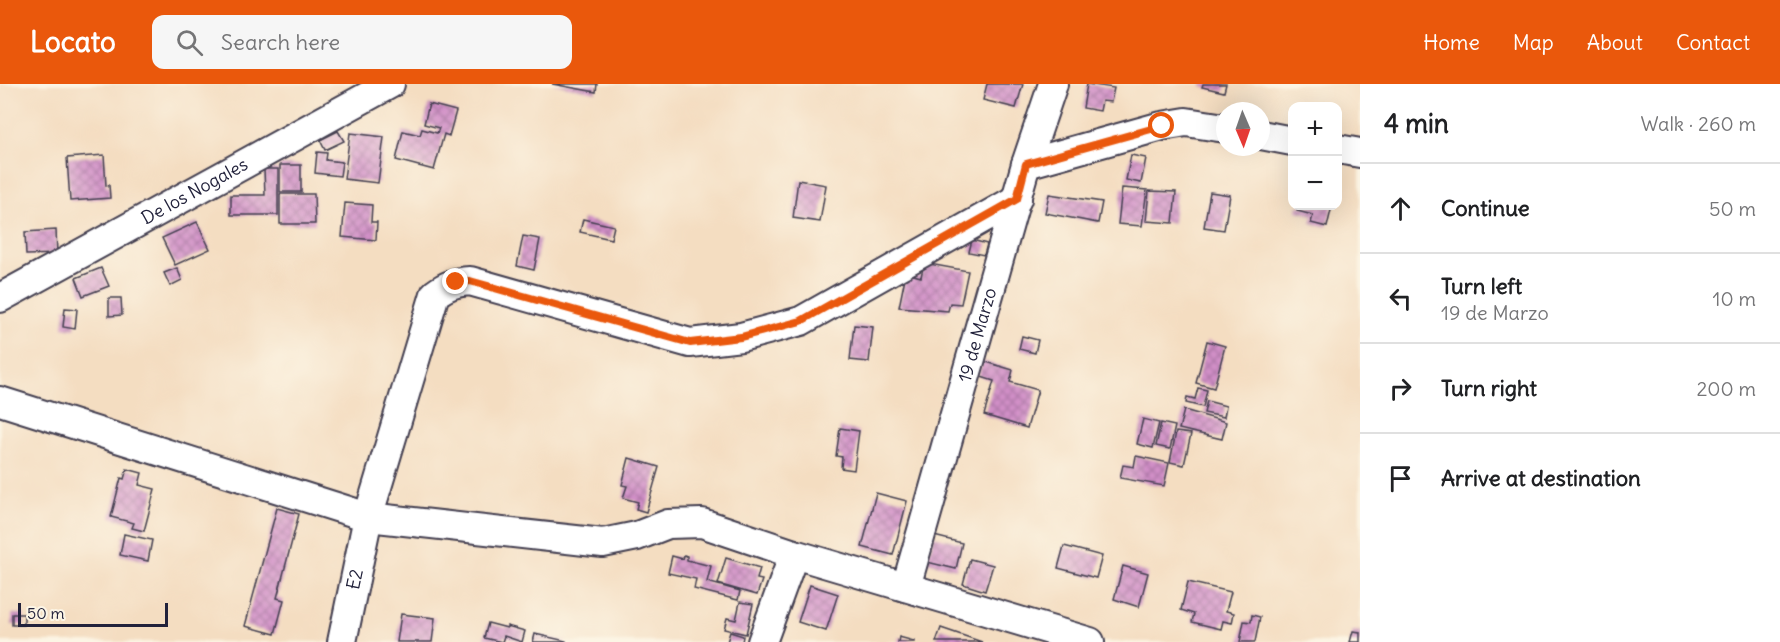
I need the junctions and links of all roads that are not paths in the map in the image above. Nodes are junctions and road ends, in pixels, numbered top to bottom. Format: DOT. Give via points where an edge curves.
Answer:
graph roads {
  1 [pos="390,84"];
  2 [pos="1053,84"];
  3 [pos="1216,127"];
  4 [pos="1270,137"];
  5 [pos="1288,140"];
  6 [pos="1342,150"];
  7 [pos="1360,153"];
  8 [pos="1026,164"];
  9 [pos="1017,199"];
  10 [pos="0,298"];
  11 [pos="0,401"];
  12 [pos="368,517"];
  13 [pos="794,554"];
  14 [pos="906,587"];
  15 [pos="342,642"];
  16 [pos="762,642"];
  17 [pos="1090,642"];
  1 -- 10 [label="street, De los Nogales"];
  2 -- 8 [label="street, 19 de Marzo"];
  3 -- 8 [label="street" via="1186,122 1162,126"];
  4 -- 5 [label="street"];
  6 -- 7 [label="street"];
  8 -- 9 [label="street, 19 de Marzo"];
  9 -- 12 [label="street, E2" via="801,321 741,337 690,343 470,281 444,287 435,294"];
  9 -- 14 [label="street, 19 de Marzo"];
  11 -- 12 [label="street"];
  12 -- 13 [label="street" via="603,543 668,524 702,523"];
  12 -- 15 [label="street, E2"];
  13 -- 14 [label="street"];
  13 -- 16 [label="street"];
  14 -- 17 [label="street"];
}
